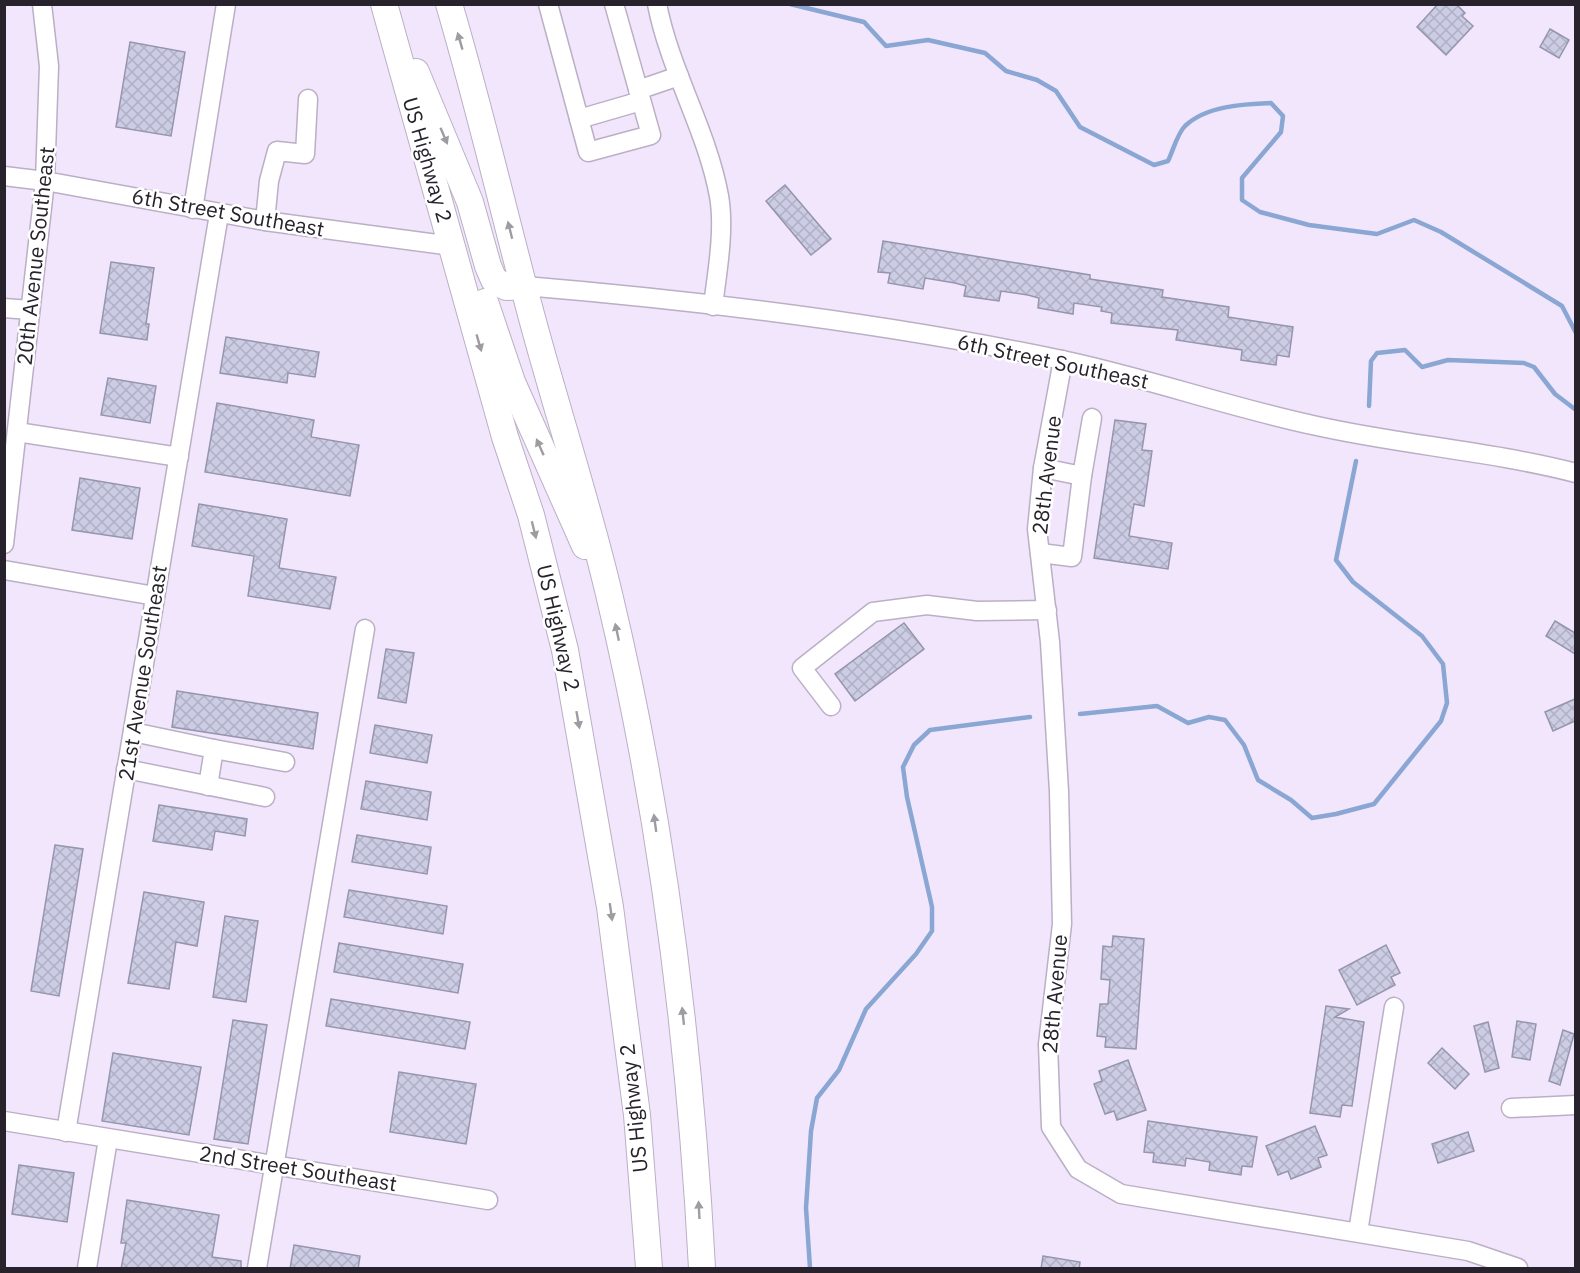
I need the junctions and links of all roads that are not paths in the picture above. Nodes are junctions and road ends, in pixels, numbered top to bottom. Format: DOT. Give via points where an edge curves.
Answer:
graph roads {
  1 [pos="42,4"];
  2 [pos="226,4"];
  3 [pos="384,4"];
  4 [pos="389,4"];
  5 [pos="449,4"];
  6 [pos="548,4"];
  7 [pos="614,4"];
  8 [pos="657,4"];
  9 [pos="679,76"];
  10 [pos="639,96"];
  11 [pos="308,99"];
  12 [pos="579,119"];
  13 [pos="4,176"];
  14 [pos="45,181"];
  15 [pos="193,209"];
  16 [pos="219,214"];
  17 [pos="265,221"];
  18 [pos="452,246"];
  19 [pos="525,286"];
  20 [pos="713,306"];
  21 [pos="4,308"];
  22 [pos="30,310"];
  23 [pos="1063,360"];
  24 [pos="1092,418"];
  25 [pos="17,432"];
  26 [pos="179,457"];
  27 [pos="1043,468"];
  28 [pos="1575,473"];
  29 [pos="1082,476"];
  30 [pos="5,537"];
  31 [pos="1040,553"];
  32 [pos="4,570"];
  33 [pos="609,595"];
  34 [pos="155,596"];
  35 [pos="1047,610"];
  36 [pos="365,629"];
  37 [pos="831,706"];
  38 [pos="133,732"];
  39 [pos="214,749"];
  40 [pos="285,762"];
  41 [pos="126,769"];
  42 [pos="208,786"];
  43 [pos="265,797"];
  44 [pos="1394,1007"];
  45 [pos="1575,1105"];
  46 [pos="1511,1108"];
  47 [pos="637,1115"];
  48 [pos="4,1121"];
  49 [pos="66,1132"];
  50 [pos="108,1139"];
  51 [pos="275,1164"];
  52 [pos="488,1200"];
  53 [pos="1358,1232"];
  54 [pos="87,1269"];
  55 [pos="257,1269"];
  56 [pos="633,1269"];
  57 [pos="649,1269"];
  58 [pos="702,1269"];
  59 [pos="1518,1269"];
  1 -- 14 [label="street, 20th Avenue Southeast" via="49,66"];
  2 -- 15 [label="street"];
  3 -- 18 [label="highway, US Highway 2"];
  4 -- 19 [label="highway, one-way" via="447,142 494,280 506,287"];
  19 -- 5 [label="highway, one-way"];
  6 -- 12 [label="street"];
  7 -- 10 [label="street"];
  8 -- 9 [label="street"];
  9 -- 10 [label="street"];
  9 -- 20 [label="street" via="705,143 720,198"];
  10 -- 12 [label="street"];
  10 -- 12 [label="street" via="651,135 588,152"];
  11 -- 17 [label="street" via="305,153 277,151"];
  13 -- 14 [label="street, 6th Street Southeast"];
  14 -- 15 [label="street, 6th Street Southeast"];
  14 -- 22 [label="street, 20th Avenue Southeast"];
  15 -- 16 [label="street, 6th Street Southeast"];
  16 -- 17 [label="street, 6th Street Southeast"];
  16 -- 26 [label="street, 21st Avenue Southeast"];
  17 -- 18 [label="street, 6th Street Southeast"];
  33 -- 18 [label="highway, one-way" via="512,382 473,264 464,251"];
  18 -- 47 [label="highway, US Highway 2, one-way" via="531,515 565,650 610,907"];
  19 -- 20 [label="street, 6th Street Southeast"];
  19 -- 33 [label="highway"];
  20 -- 23 [label="street, 6th Street Southeast" via="932,336"];
  21 -- 22 [label="street"];
  22 -- 25 [label="street, 20th Avenue Southeast"];
  23 -- 27 [label="street, 28th Avenue"];
  23 -- 28 [label="street, 6th Street Southeast" via="1317,427"];
  24 -- 29 [label="street"];
  25 -- 26 [label="street"];
  25 -- 30 [label="street, 20th Avenue Southeast"];
  26 -- 34 [label="street, 21st Avenue Southeast"];
  27 -- 29 [label="street"];
  27 -- 31 [label="street, 28th Avenue" via="1037,529"];
  29 -- 31 [label="street" via="1072,557"];
  31 -- 35 [label="street, 28th Avenue"];
  32 -- 34 [label="street"];
  58 -- 33 [label="highway, one-way" via="682,1010 650,788"];
  34 -- 38 [label="street, 21st Avenue Southeast"];
  35 -- 37 [label="street" via="977,611 927,605 873,612 802,668"];
  35 -- 53 [label="street, 28th Avenue" via="1059,791 1062,924 1048,1044 1051,1127 1078,1169 1121,1194"];
  36 -- 51 [label="street"];
  38 -- 39 [label="street"];
  38 -- 41 [label="street, 21st Avenue Southeast"];
  39 -- 40 [label="street"];
  39 -- 42 [label="street"];
  41 -- 42 [label="street"];
  41 -- 49 [label="street, 21st Avenue Southeast"];
  42 -- 43 [label="street"];
  44 -- 53 [label="street"];
  45 -- 46 [label="street"];
  47 -- 56 [label="highway"];
  47 -- 57 [label="highway, US Highway 2"];
  48 -- 49 [label="street"];
  49 -- 50 [label="street, 2nd Street Southeast"];
  50 -- 51 [label="street, 2nd Street Southeast"];
  50 -- 54 [label="street"];
  51 -- 52 [label="street, 2nd Street Southeast"];
  51 -- 55 [label="street"];
  53 -- 59 [label="street, 28th Avenue" via="1468,1251"];
}
